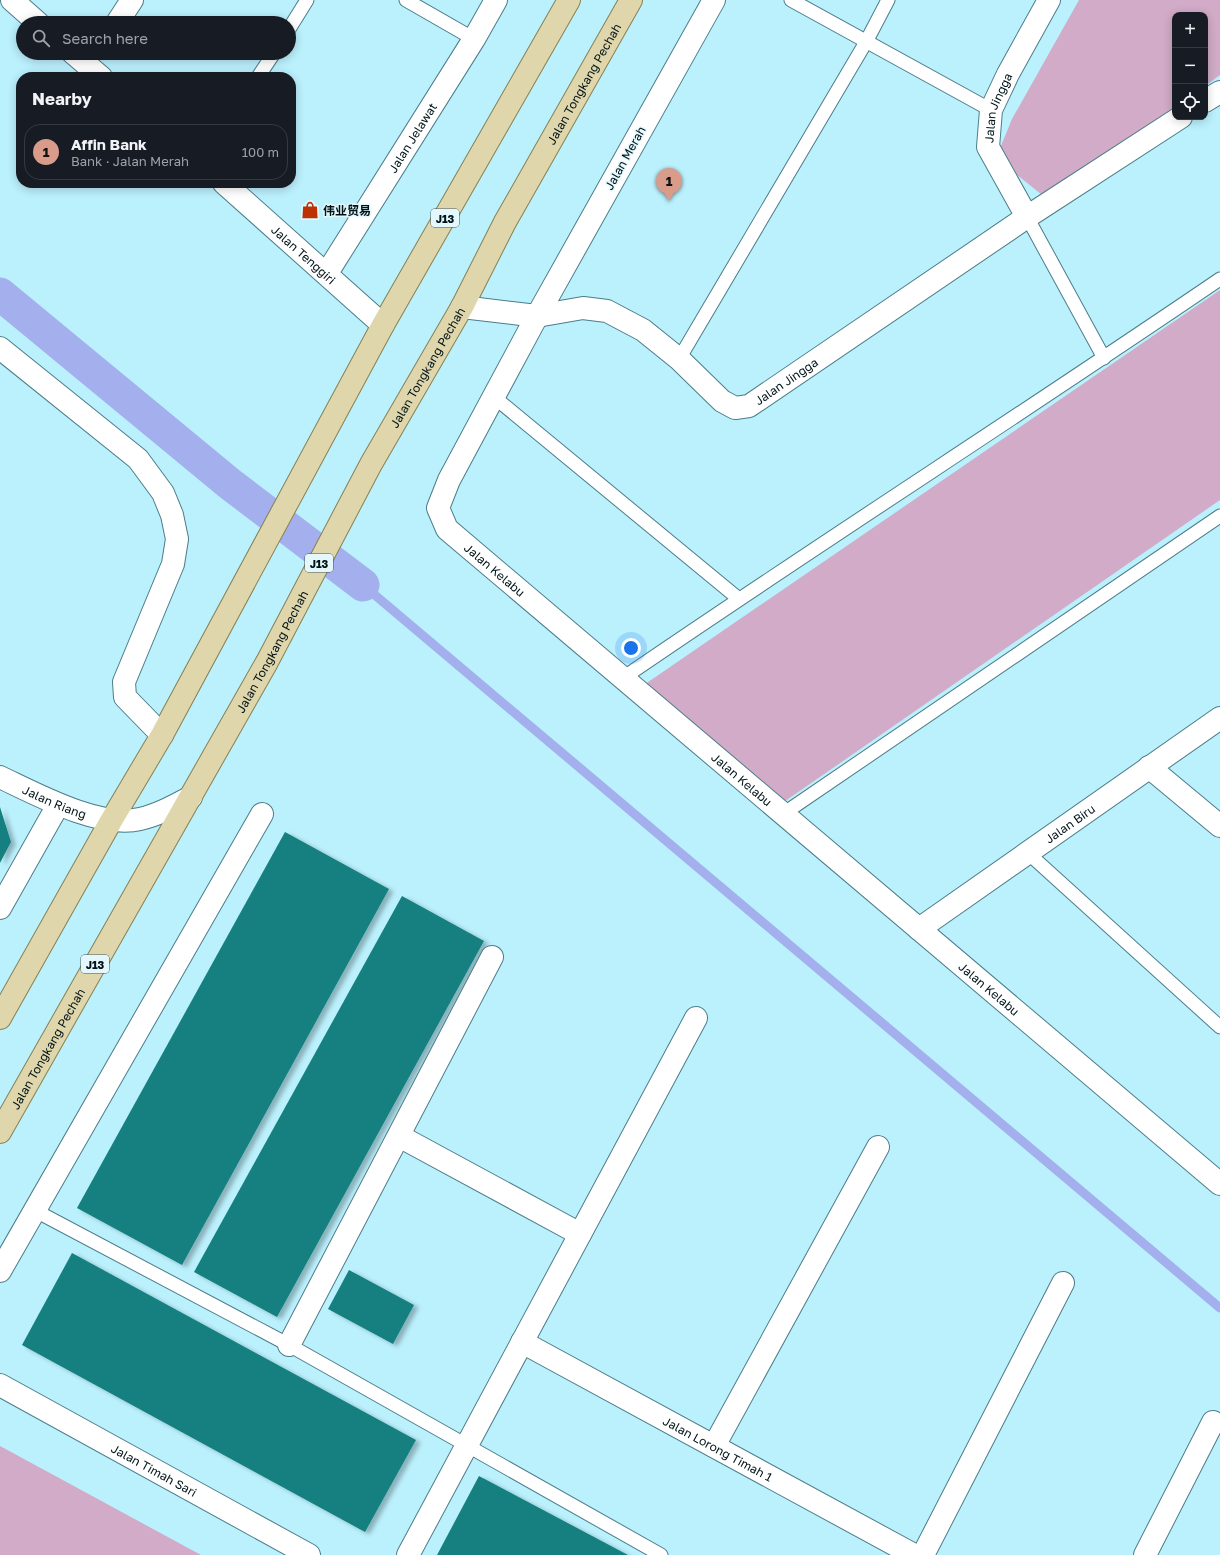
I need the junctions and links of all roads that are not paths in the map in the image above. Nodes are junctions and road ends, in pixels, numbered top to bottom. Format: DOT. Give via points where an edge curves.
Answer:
graph roads {
  1 [pos="12,0"];
  2 [pos="132,0"];
  3 [pos="307,0"];
  4 [pos="406,0"];
  5 [pos="496,0"];
  6 [pos="569,0"];
  7 [pos="631,0"];
  8 [pos="714,0"];
  9 [pos="791,0"];
  10 [pos="888,0"];
  11 [pos="1049,0"];
  12 [pos="30,16"];
  13 [pos="122,16"];
  14 [pos="296,18"];
  15 [pos="474,39"];
  16 [pos="866,42"];
  17 [pos="85,60"];
  18 [pos="269,60"];
  19 [pos="96,66"];
  20 [pos="261,72"];
  21 [pos="1220,92"];
  22 [pos="1208,99"];
  23 [pos="991,110"];
  24 [pos="1176,120"];
  25 [pos="230,188"];
  26 [pos="1027,217"];
  27 [pos="327,273"];
  28 [pos="1220,279"];
  29 [pos="462,307"];
  30 [pos="537,316"];
  31 [pos="383,325"];
  32 [pos="0,348"];
  33 [pos="1104,358"];
  34 [pos="679,359"];
  35 [pos="494,397"];
  36 [pos="1220,516"];
  37 [pos="739,599"];
  38 [pos="623,678"];
  39 [pos="1220,718"];
  40 [pos="162,735"];
  41 [pos="1149,767"];
  42 [pos="0,777"];
  43 [pos="191,797"];
  44 [pos="58,804"];
  45 [pos="262,814"];
  46 [pos="783,814"];
  47 [pos="111,821"];
  48 [pos="1220,826"];
  49 [pos="1028,853"];
  50 [pos="0,908"];
  51 [pos="920,930"];
  52 [pos="492,957"];
  53 [pos="0,1018"];
  54 [pos="696,1018"];
  55 [pos="1220,1027"];
  56 [pos="0,1132"];
  57 [pos="398,1136"];
  58 [pos="878,1147"];
  59 [pos="1220,1184"];
  60 [pos="34,1210"];
  61 [pos="580,1234"];
  62 [pos="0,1271"];
  63 [pos="1063,1283"];
  64 [pos="522,1342"];
  65 [pos="289,1345"];
  66 [pos="0,1385"];
  67 [pos="1213,1422"];
  68 [pos="467,1445"];
  69 [pos="714,1446"];
  70 [pos="310,1555"];
  71 [pos="408,1555"];
  72 [pos="661,1555"];
  73 [pos="914,1555"];
  74 [pos="923,1555"];
  75 [pos="1145,1555"];
  1 -- 12 [label="street"];
  2 -- 13 [label="street"];
  3 -- 14 [label="lane"];
  4 -- 15 [label="lane"];
  5 -- 15 [label="street, Jalan Jelawat"];
  6 -- 31 [label="main road, J13"];
  7 -- 29 [label="main road, Jalan Tongkang Pechah / J13" via="505,222"];
  8 -- 30 [label="street, Jalan Merah"];
  9 -- 16 [label="lane"];
  10 -- 16 [label="lane"];
  11 -- 23 [label="street, Jalan Jingga"];
  15 -- 27 [label="street, Jalan Jelawat"];
  16 -- 23 [label="lane"];
  16 -- 34 [label="lane"];
  17 -- 19 [label="street"];
  18 -- 20 [label="lane"];
  21 -- 22 [label="street"];
  23 -- 26 [label="street, Jalan Jingga" via="988,147"];
  24 -- 26 [label="street, Jalan Jingga"];
  25 -- 27 [label="street, Jalan Tenggiri"];
  26 -- 33 [label="lane"];
  26 -- 34 [label="street, Jalan Jingga" via="749,406 735,408 722,401"];
  27 -- 31 [label="street, Jalan Tenggiri"];
  28 -- 33 [label="lane"];
  29 -- 30 [label="street, Jalan Jingga"];
  29 -- 43 [label="main road, Jalan Tongkang Pechah / J13" via="371,464 267,662"];
  30 -- 34 [label="street, Jalan Jingga" via="583,308 607,311 643,330"];
  30 -- 35 [label="street, Jalan Kelabu"];
  31 -- 40 [label="main road, J13"];
  32 -- 40 [label="street" via="138,459 163,493 172,515 177,539 173,564 124,682 125,697"];
  33 -- 37 [label="lane"];
  35 -- 37 [label="lane"];
  35 -- 38 [label="street, Jalan Kelabu" via="438,508 446,529"];
  36 -- 46 [label="lane"];
  37 -- 38 [label="lane"];
  38 -- 46 [label="street, Jalan Kelabu"];
  39 -- 41 [label="street, Jalan Biru"];
  40 -- 47 [label="main road, J13"];
  41 -- 48 [label="street"];
  41 -- 49 [label="street, Jalan Biru"];
  42 -- 44 [label="street, Jalan Riang"];
  43 -- 47 [label="street, Jalan Riang" via="138,820"];
  43 -- 56 [label="main road, Jalan Tongkang Pechah / J13"];
  44 -- 47 [label="street, Jalan Riang"];
  44 -- 50 [label="street"];
  45 -- 60 [label="street"];
  46 -- 51 [label="street, Jalan Kelabu"];
  47 -- 53 [label="main road, J13"];
  49 -- 51 [label="street, Jalan Biru"];
  49 -- 55 [label="lane"];
  51 -- 59 [label="street, Jalan Kelabu"];
  52 -- 57 [label="street"];
  54 -- 61 [label="street"];
  57 -- 61 [label="street"];
  57 -- 65 [label="street"];
  58 -- 69 [label="street"];
  60 -- 62 [label="street"];
  60 -- 65 [label="lane"];
  61 -- 64 [label="street"];
  63 -- 74 [label="street"];
  64 -- 68 [label="street"];
  64 -- 69 [label="street, Jalan Lorong Timah 1"];
  65 -- 68 [label="lane"];
  66 -- 70 [label="street, Jalan Timah Sari"];
  67 -- 75 [label="street"];
  68 -- 71 [label="street"];
  68 -- 72 [label="lane"];
  69 -- 73 [label="street, Jalan Lorong Timah 1"];
}
